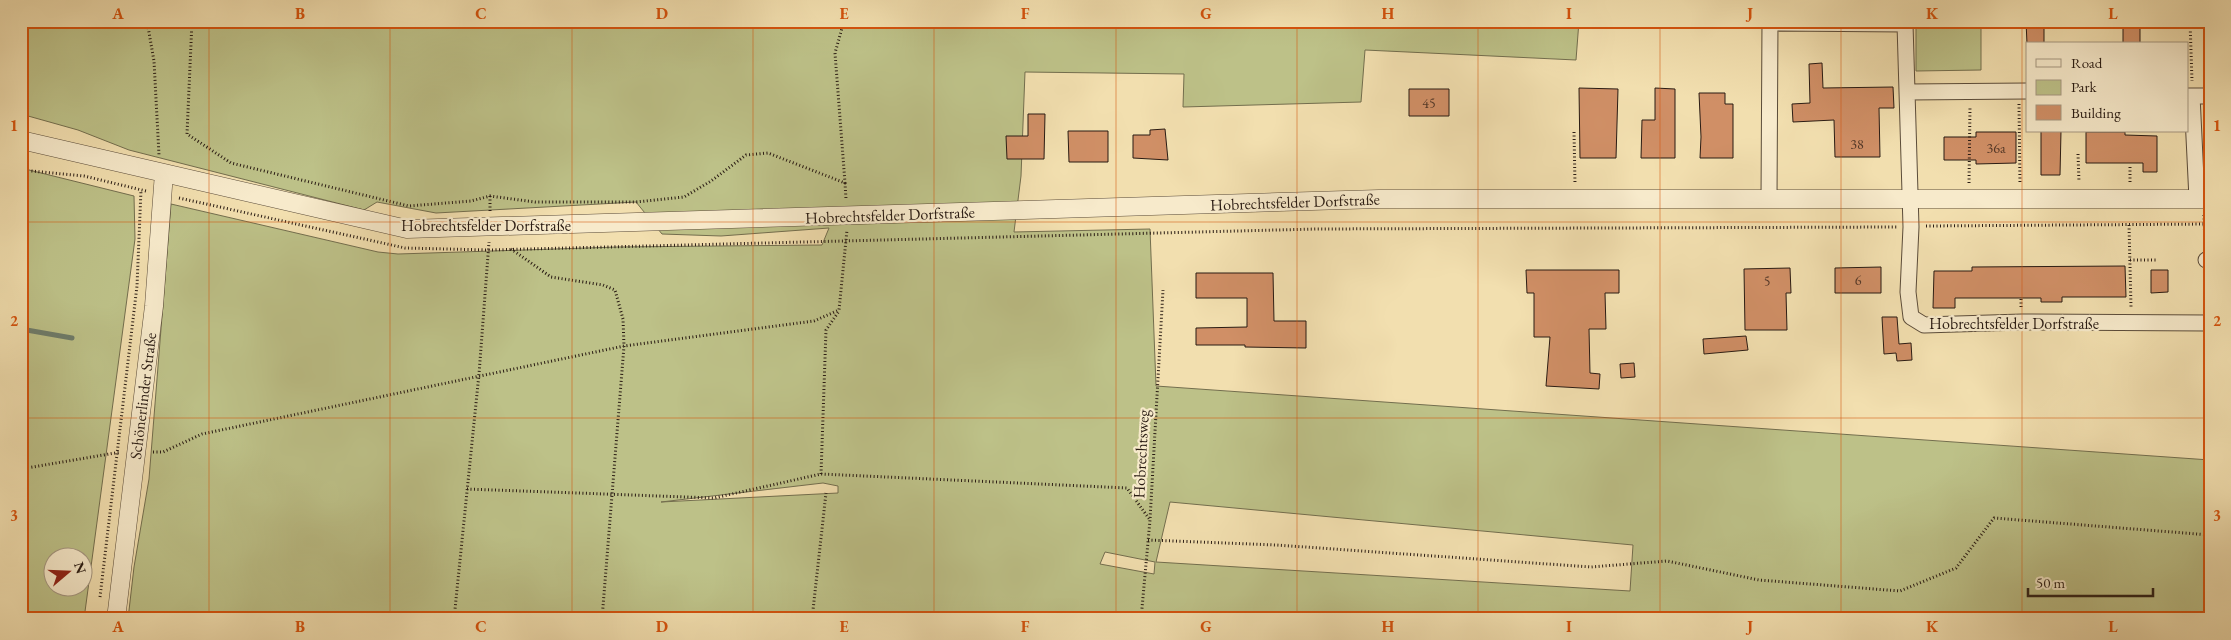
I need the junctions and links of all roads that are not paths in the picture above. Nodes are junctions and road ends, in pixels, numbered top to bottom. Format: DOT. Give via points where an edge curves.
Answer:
graph roads {
  1 [pos="1770,22"];
  2 [pos="2023,91"];
  3 [pos="1908,92"];
  4 [pos="2190,96"];
  5 [pos="2210,96"];
  6 [pos="21,140"];
  7 [pos="164,174"];
  8 [pos="1909,197"];
  9 [pos="1769,199"];
  10 [pos="2203,199"];
  11 [pos="2208,323"];
  12 [pos="116,619"];
  1 -- 3 [label="street, Hobrechtsfelder Dorfstraße" via="1905,24"];
  1 -- 9 [label="street, Hobrechtsfelder Dorfstraße"];
  2 -- 3 [label="street"];
  3 -- 8 [label="street, Hobrechtsfelder Dorfstraße"];
  4 -- 5 [label="street"];
  4 -- 10 [label="street, Hobrechtsfelder Dorfstraße"];
  6 -- 7 [label="street, Hobrechtsfelder Dorfstraße"];
  7 -- 9 [label="street, Hobrechtsfelder Dorfstraße" via="407,229 1379,198"];
  7 -- 12 [label="street, Schönerlinder Straße" via="154,306"];
  8 -- 9 [label="street, Hobrechtsfelder Dorfstraße"];
  8 -- 10 [label="street, Hobrechtsfelder Dorfstraße"];
  8 -- 11 [label="street, Hobrechtsfelder Dorfstraße" via="1908,292 1911,316 1924,326 2022,322"];
}
